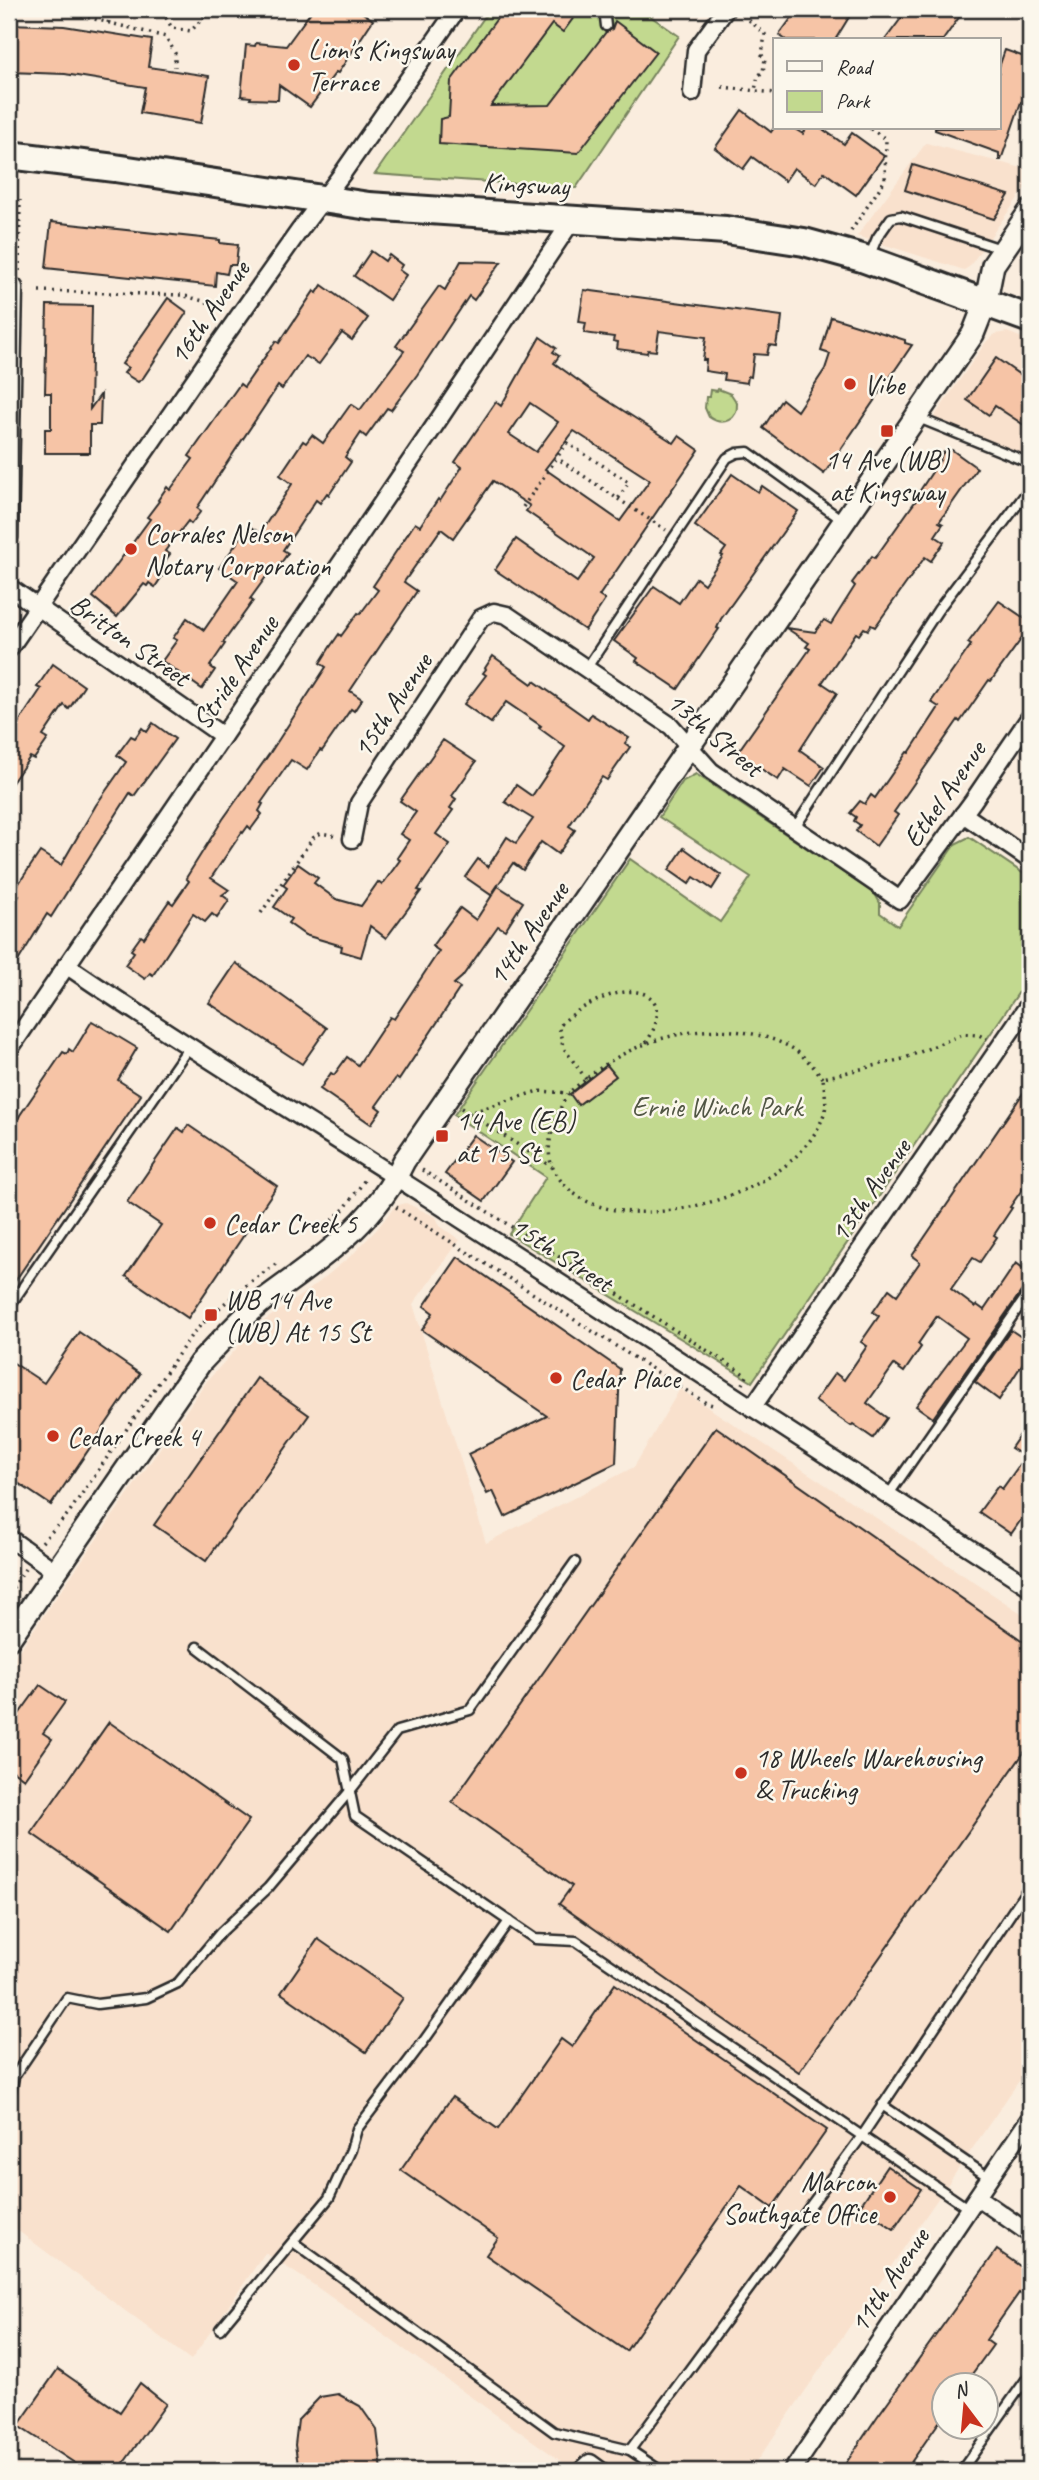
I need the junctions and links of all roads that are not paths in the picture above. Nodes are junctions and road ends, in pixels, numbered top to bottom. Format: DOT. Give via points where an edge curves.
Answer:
graph roads {
  1 [pos="457,9"];
  2 [pos="604,9"];
  3 [pos="726,9"];
  4 [pos="606,26"];
  5 [pos="692,93"];
  6 [pos="9,155"];
  7 [pos="323,200"];
  8 [pos="1030,211"];
  9 [pos="573,219"];
  10 [pos="1004,250"];
  11 [pos="868,260"];
  12 [pos="14,286"];
  13 [pos="986,301"];
  14 [pos="1030,319"];
  15 [pos="916,416"];
  16 [pos="1030,463"];
  17 [pos="1030,488"];
  18 [pos="844,522"];
  19 [pos="9,538"];
  20 [pos="9,587"];
  21 [pos="36,607"];
  22 [pos="494,612"];
  23 [pos="9,649"];
  24 [pos="586,669"];
  25 [pos="1030,717"];
  26 [pos="223,736"];
  27 [pos="690,747"];
  28 [pos="964,814"];
  29 [pos="794,829"];
  30 [pos="352,839"];
  31 [pos="1030,860"];
  32 [pos="900,900"];
  33 [pos="66,965"];
  34 [pos="1030,1003"];
  35 [pos="189,1047"];
  36 [pos="9,1050"];
  37 [pos="396,1178"];
  38 [pos="1030,1291"];
  39 [pos="9,1307"];
  40 [pos="752,1408"];
  41 [pos="887,1497"];
  42 [pos="9,1538"];
  43 [pos="575,1562"];
  44 [pos="56,1572"];
  45 [pos="1029,1584"];
  46 [pos="9,1639"];
  47 [pos="197,1647"];
  48 [pos="350,1791"];
  49 [pos="1030,1885"];
  50 [pos="509,1921"];
  51 [pos="9,2100"];
  52 [pos="882,2105"];
  53 [pos="1030,2118"];
  54 [pos="862,2136"];
  55 [pos="990,2178"];
  56 [pos="973,2203"];
  57 [pos="1030,2234"];
  58 [pos="293,2242"];
  59 [pos="220,2329"];
  60 [pos="1030,2374"];
  61 [pos="630,2450"];
  62 [pos="661,2471"];
  63 [pos="792,2471"];
  64 [pos="961,2471"];
  1 -- 7 [label="street, 16th Avenue"];
  2 -- 4 [label="lane"];
  3 -- 5 [label="street" via="696,50"];
  6 -- 7 [label="main road, Kingsway"];
  7 -- 9 [label="main road, Kingsway"];
  7 -- 21 [label="street, 16th Avenue"];
  8 -- 10 [label="street, 14th Avenue"];
  9 -- 11 [label="main road, Kingsway" via="726,230 804,242"];
  9 -- 26 [label="street, Stride Avenue"];
  10 -- 11 [label="lane" via="901,216 891,218"];
  10 -- 13 [label="street, 14th Avenue" via="993,265"];
  11 -- 13 [label="main road, Kingsway"];
  12 -- 19 [label="street"];
  13 -- 14 [label="main road, Kingsway"];
  13 -- 15 [label="street, 14th Avenue" via="974,334"];
  15 -- 16 [label="lane"];
  15 -- 18 [label="street, 14th Avenue"];
  17 -- 29 [label="lane" via="938,610"];
  18 -- 24 [label="lane" via="748,452 727,458"];
  18 -- 27 [label="street, 14th Avenue"];
  20 -- 21 [label="street, Britton Street"];
  21 -- 23 [label="street, 16th Avenue"];
  21 -- 26 [label="street, Britton Street"];
  22 -- 24 [label="street, 13th Street" via="507,615"];
  22 -- 30 [label="street, 15th Avenue" via="481,618 359,803"];
  24 -- 27 [label="street, 13th Street" via="671,726"];
  25 -- 28 [label="street, Ethel Avenue"];
  26 -- 33 [label="street, Stride Avenue"];
  27 -- 29 [label="street, 13th Street" via="711,772"];
  27 -- 37 [label="street, 14th Avenue"];
  28 -- 31 [label="street"];
  28 -- 32 [label="street, Ethel Avenue"];
  29 -- 32 [label="street, 13th Street"];
  33 -- 35 [label="street, 15th Street"];
  33 -- 36 [label="street, Stride Avenue"];
  34 -- 40 [label="street, 13th Avenue"];
  35 -- 37 [label="street, 15th Street"];
  35 -- 39 [label="lane"];
  37 -- 40 [label="street, 15th Street"];
  37 -- 44 [label="street, 14th Avenue" via="338,1246 234,1325 200,1363"];
  38 -- 41 [label="lane"];
  40 -- 41 [label="street, 15th Street"];
  41 -- 45 [label="street, 15th Street"];
  42 -- 44 [label="street"];
  43 -- 48 [label="lane" via="470,1710 397,1731"];
  44 -- 46 [label="street, 14th Avenue"];
  47 -- 48 [label="lane" via="343,1759"];
  48 -- 50 [label="lane" via="355,1816"];
  48 -- 51 [label="lane" via="268,1888 220,1933 178,1983 146,1998 97,2004 67,1998 14,2077"];
  49 -- 52 [label="lane"];
  50 -- 54 [label="lane" via="535,1939 576,1941"];
  50 -- 58 [label="lane" via="357,2129 329,2198"];
  52 -- 54 [label="lane"];
  52 -- 55 [label="lane"];
  53 -- 55 [label="street, 11th Avenue"];
  54 -- 56 [label="lane"];
  54 -- 61 [label="lane"];
  55 -- 56 [label="street, 11th Avenue"];
  56 -- 57 [label="street"];
  56 -- 63 [label="street, 11th Avenue"];
  58 -- 59 [label="lane"];
  58 -- 61 [label="lane" via="554,2432"];
  60 -- 64 [label="lane"];
  61 -- 62 [label="lane"];
}
